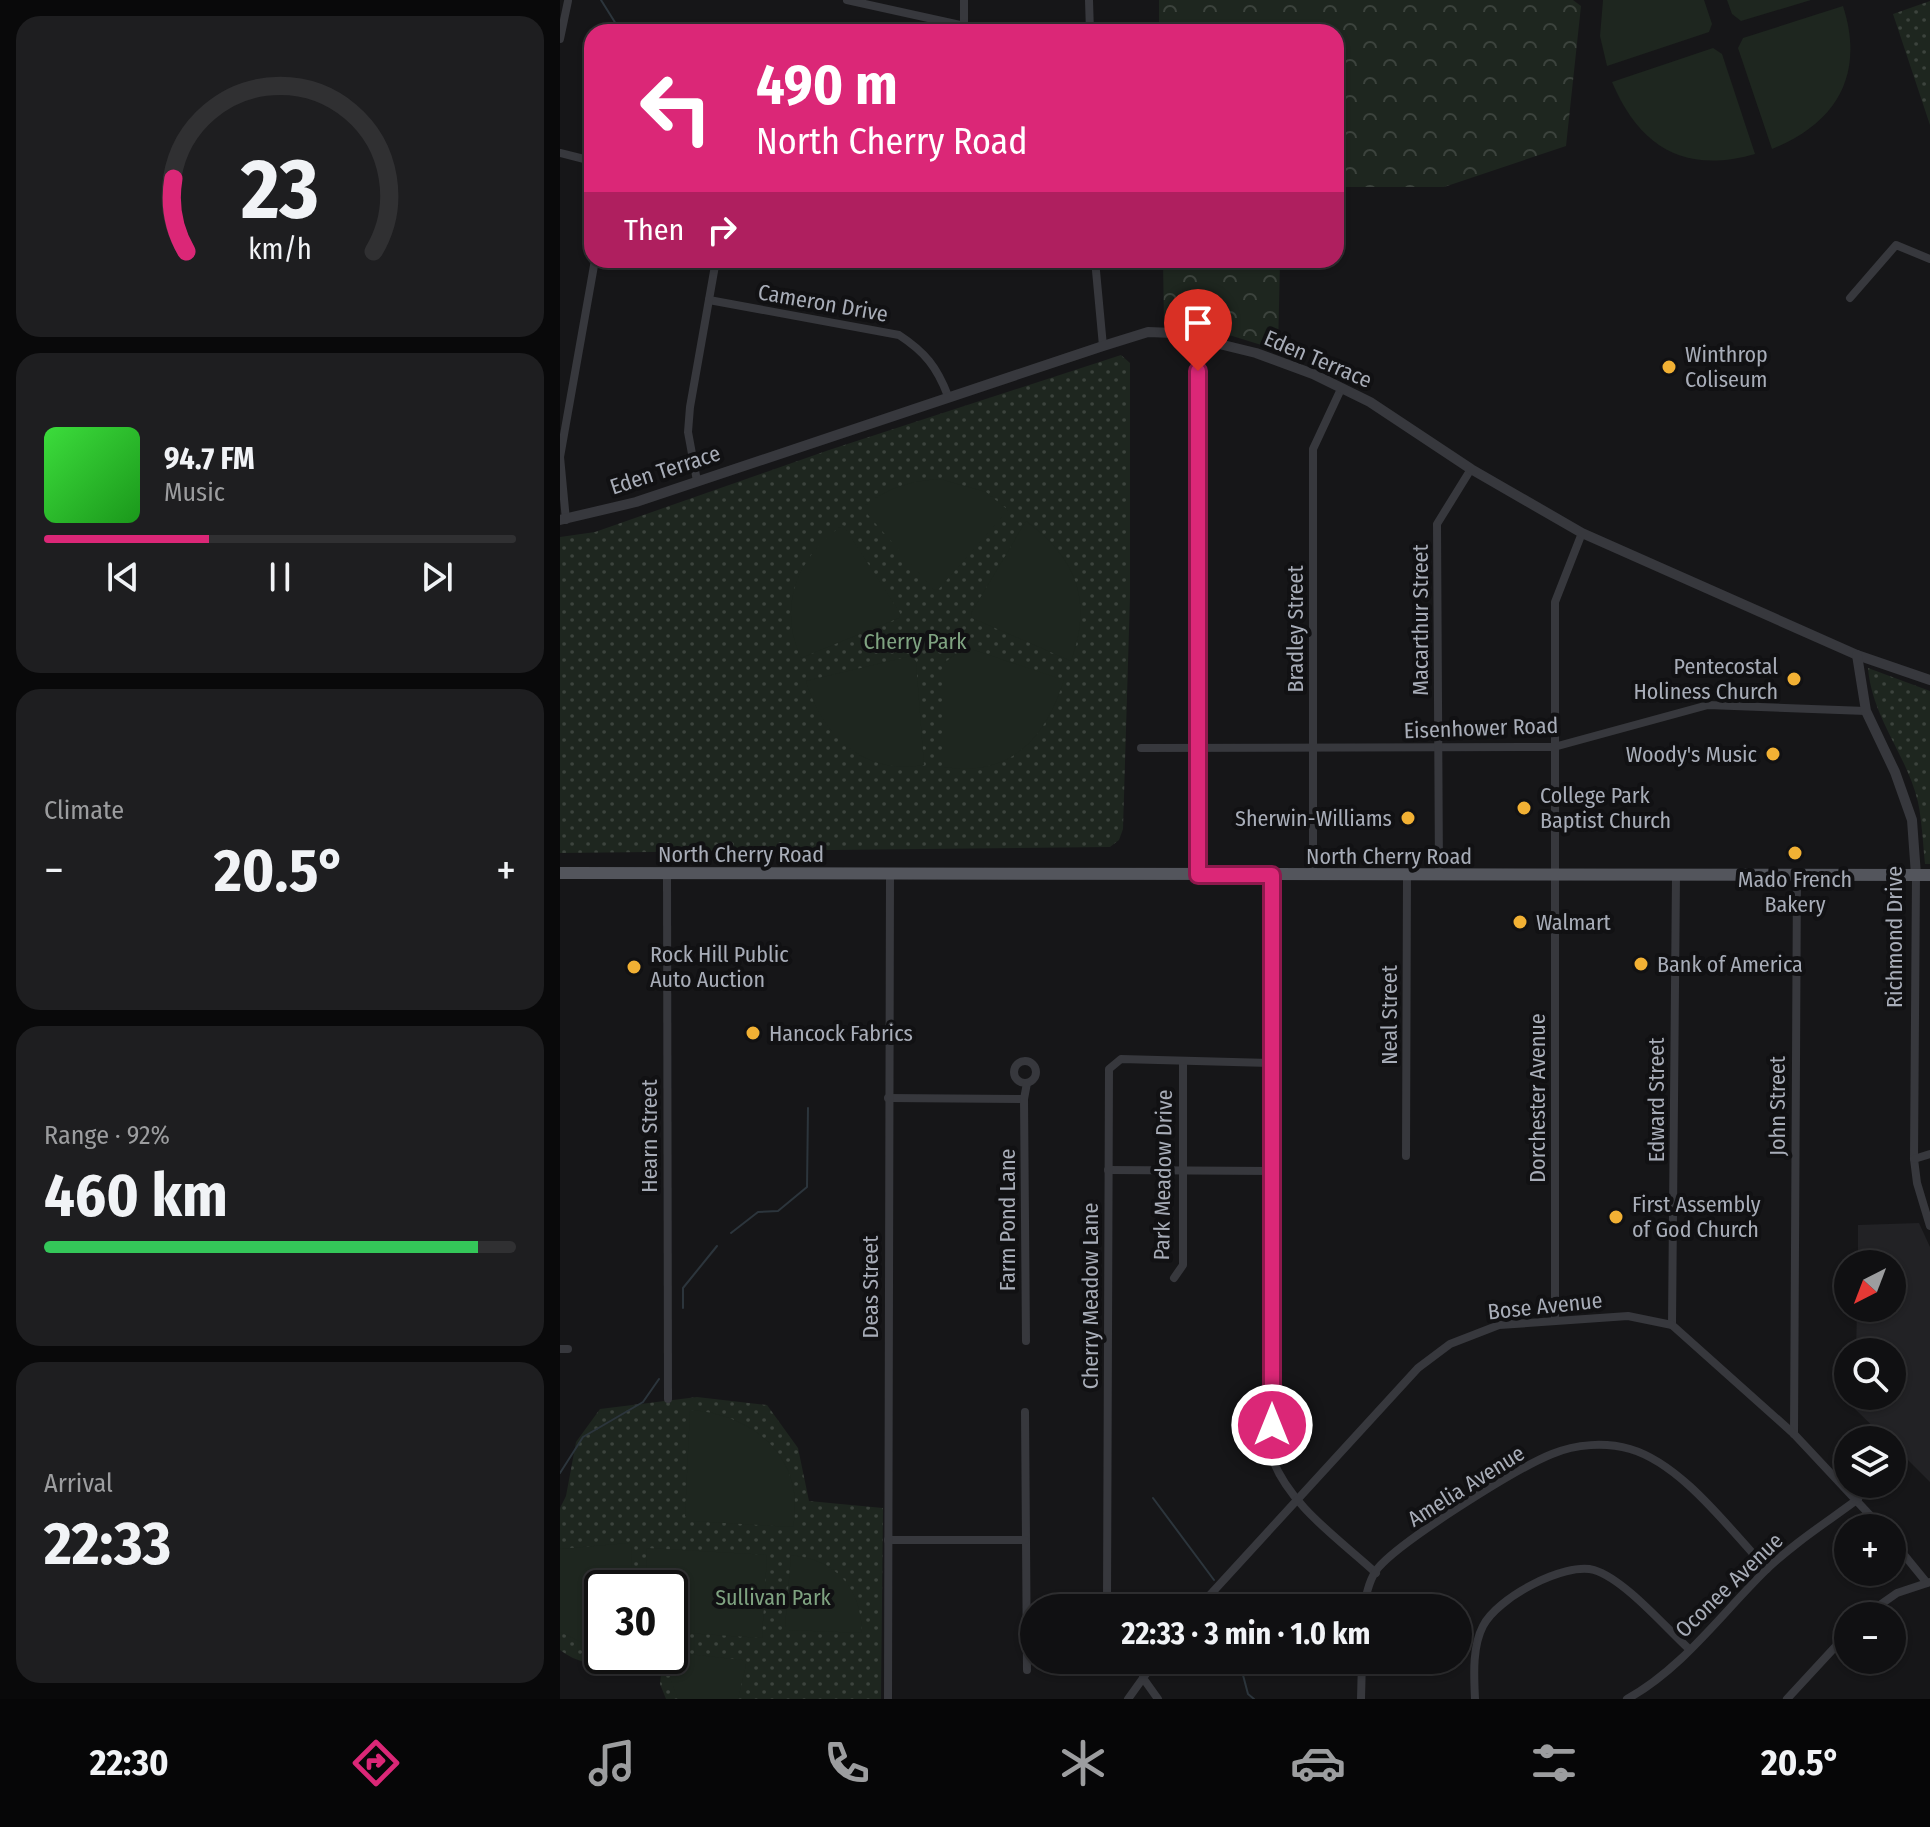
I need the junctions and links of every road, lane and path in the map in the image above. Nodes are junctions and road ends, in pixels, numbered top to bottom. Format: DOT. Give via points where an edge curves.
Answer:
graph roads {
  1 [pos="847,0"];
  2 [pos="964,0"];
  3 [pos="1089,0"];
  4 [pos="568,1"];
  5 [pos="947,24"];
  6 [pos="964,24"];
  7 [pos="1090,24"];
  8 [pos="560,39"];
  9 [pos="560,153"];
  10 [pos="584,159"];
  11 [pos="1930,259"];
  12 [pos="594,268"];
  13 [pos="715,268"];
  14 [pos="1096,268"];
  15 [pos="1850,298"];
  16 [pos="709,300"];
  17 [pos="1198,339"];
  18 [pos="1103,346"];
  19 [pos="1341,389"];
  20 [pos="948,396"];
  21 [pos="560,457"];
  22 [pos="560,457"];
  23 [pos="1471,469"];
  24 [pos="697,481"];
  25 [pos="563,520"];
  26 [pos="1582,533"];
  27 [pos="1857,655"];
  28 [pos="1930,680"];
  29 [pos="1866,711"];
  30 [pos="1554,747"];
  31 [pos="1141,748"];
  32 [pos="1198,748"];
  33 [pos="1313,749"];
  34 [pos="1438,749"];
  35 [pos="560,873"];
  36 [pos="667,874"];
  37 [pos="890,875"];
  38 [pos="1198,875"];
  39 [pos="1272,875"];
  40 [pos="1313,875"];
  41 [pos="1407,875"];
  42 [pos="1439,875"];
  43 [pos="1676,875"];
  44 [pos="1797,875"];
  45 [pos="1916,875"];
  46 [pos="1930,875"];
  47 [pos="1554,876"];
  48 [pos="1183,1063"];
  49 [pos="1270,1063"];
  50 [pos="1027,1083"];
  51 [pos="888,1098"];
  52 [pos="1024,1099"];
  53 [pos="1930,1154"];
  54 [pos="1406,1156"];
  55 [pos="1914,1159"];
  56 [pos="1108,1170"];
  57 [pos="1185,1170"];
  58 [pos="1271,1171"];
  59 [pos="1930,1226"];
  60 [pos="1174,1278"];
  61 [pos="1555,1319"];
  62 [pos="1672,1325"];
  63 [pos="1026,1341"];
  64 [pos="668,1399"];
  65 [pos="1025,1412"];
  66 [pos="1794,1434"];
  67 [pos="1858,1499"];
  68 [pos="1298,1501"];
  69 [pos="1870,1514"];
  70 [pos="888,1540"];
  71 [pos="1025,1540"];
  72 [pos="1906,1556"];
  73 [pos="1767,1569"];
  74 [pos="1376,1573"];
  75 [pos="1928,1582"];
  76 [pos="1026,1594"];
  77 [pos="1107,1594"];
  78 [pos="1211,1594"];
  79 [pos="1369,1594"];
  80 [pos="1884,1602"];
  81 [pos="1834,1648"];
  82 [pos="1689,1649"];
  83 [pos="1146,1674"];
  84 [pos="1362,1674"];
  85 [pos="1143,1678"];
  86 [pos="888,1699"];
  87 [pos="1128,1699"];
  88 [pos="1158,1699"];
  89 [pos="1361,1699"];
  90 [pos="1475,1699"];
  91 [pos="1627,1699"];
  92 [pos="1787,1699"];
  1 -- 5 [label="street"];
  2 -- 6 [label="street"];
  3 -- 7 [label="street"];
  4 -- 8 [label="street"];
  9 -- 10 [label="street"];
  11 -- 15 [label="street" via="1896,245"];
  12 -- 21 [label="street"];
  13 -- 16 [label="street"];
  14 -- 18 [label="street"];
  16 -- 20 [label="street, Cameron Drive" via="899,335 924,352"];
  16 -- 24 [label="street" via="689,420"];
  17 -- 18 [label="street, Eden Terrace" via="1148,332"];
  17 -- 19 [label="street, Eden Terrace" via="1285,363"];
  17 -- 32 [label="street"];
  18 -- 20 [label="street, Eden Terrace"];
  19 -- 23 [label="street, Eden Terrace" via="1370,402"];
  19 -- 33 [label="street, Bradley Street" via="1313,449"];
  20 -- 24 [label="street, Eden Terrace"];
  22 -- 25 [label="street"];
  23 -- 26 [label="street, Eden Terrace"];
  23 -- 34 [label="street, Macarthur Street" via="1437,524"];
  24 -- 25 [label="street, Eden Terrace"];
  26 -- 27 [label="street, Eden Terrace"];
  26 -- 30 [label="street, Dorchester Avenue" via="1555,602"];
  27 -- 28 [label="street, Eden Terrace"];
  27 -- 29 [label="street, Richmond Drive"];
  29 -- 30 [label="street, Eisenhower Road" via="1708,705"];
  29 -- 45 [label="street, Richmond Drive" via="1912,820"];
  30 -- 34 [label="street, Eisenhower Road"];
  30 -- 47 [label="street, Dorchester Avenue"];
  31 -- 32 [label="street, Eisenhower Road"];
  32 -- 33 [label="street, Eisenhower Road"];
  32 -- 38 [label="street"];
  33 -- 34 [label="street, Eisenhower Road"];
  33 -- 40 [label="street, Bradley Street"];
  34 -- 42 [label="street, Macarthur Street"];
  35 -- 36 [label="main road, North Cherry Road"];
  36 -- 37 [label="main road, North Cherry Road"];
  36 -- 64 [label="street, Hearn Street"];
  37 -- 38 [label="main road, North Cherry Road"];
  37 -- 51 [label="street, Deas Street"];
  38 -- 39 [label="main road, North Cherry Road"];
  39 -- 40 [label="main road, North Cherry Road"];
  39 -- 49 [label="street"];
  40 -- 41 [label="main road, North Cherry Road"];
  41 -- 42 [label="main road, North Cherry Road"];
  41 -- 54 [label="street, Neal Street"];
  42 -- 47 [label="main road, North Cherry Road"];
  43 -- 44 [label="main road, North Cherry Road"];
  43 -- 47 [label="main road, North Cherry Road"];
  43 -- 62 [label="street, Edward Street"];
  44 -- 45 [label="main road, North Cherry Road"];
  44 -- 66 [label="street, John Street"];
  45 -- 46 [label="main road, North Cherry Road"];
  45 -- 55 [label="street, Richmond Drive"];
  47 -- 61 [label="street, Dorchester Avenue"];
  48 -- 49 [label="street, Park Meadow Drive"];
  48 -- 56 [label="street, Cherry Meadow Lane" via="1121,1059 1110,1066"];
  48 -- 57 [label="street, Park Meadow Drive"];
  49 -- 58 [label="street"];
  50 -- 52 [label="street, Farm Pond Lane"];
  51 -- 52 [label="street"];
  51 -- 70 [label="street, Deas Street"];
  52 -- 63 [label="street, Farm Pond Lane"];
  53 -- 55 [label="street"];
  55 -- 59 [label="street, Richmond Drive"];
  56 -- 57 [label="street"];
  56 -- 77 [label="street, Cherry Meadow Lane"];
  57 -- 58 [label="street"];
  57 -- 60 [label="street, Park Meadow Drive" via="1183,1265"];
  58 -- 68 [label="street" via="1272,1458 1281,1481"];
  61 -- 62 [label="street, Bose Avenue" via="1628,1316"];
  61 -- 68 [label="street, Bose Avenue" via="1499,1325 1450,1344 1418,1368"];
  62 -- 66 [label="street"];
  65 -- 71 [label="street"];
  66 -- 67 [label="street"];
  67 -- 69 [label="street"];
  67 -- 73 [label="street, Oconee Avenue"];
  68 -- 74 [label="street"];
  68 -- 78 [label="street, Bose Avenue"];
  70 -- 71 [label="street"];
  70 -- 86 [label="street, Deas Street"];
  71 -- 76 [label="street"];
  72 -- 75 [label="street"];
  73 -- 74 [label="street, Amelia Avenue" via="1673,1472 1648,1456 1606,1445 1554,1453 1524,1468 1399,1550"];
  73 -- 82 [label="street, Oconee Avenue"];
  74 -- 79 [label="street, Amelia Avenue"];
  75 -- 80 [label="street"];
  81 -- 92 [label="street"];
  82 -- 90 [label="street" via="1615,1581 1593,1570 1560,1570 1497,1607 1482,1626 1474,1663"];
  82 -- 91 [label="street, Oconee Avenue"];
  83 -- 85 [label="street"];
  84 -- 89 [label="street"];
  85 -- 87 [label="street"];
  85 -- 88 [label="street"];
}
